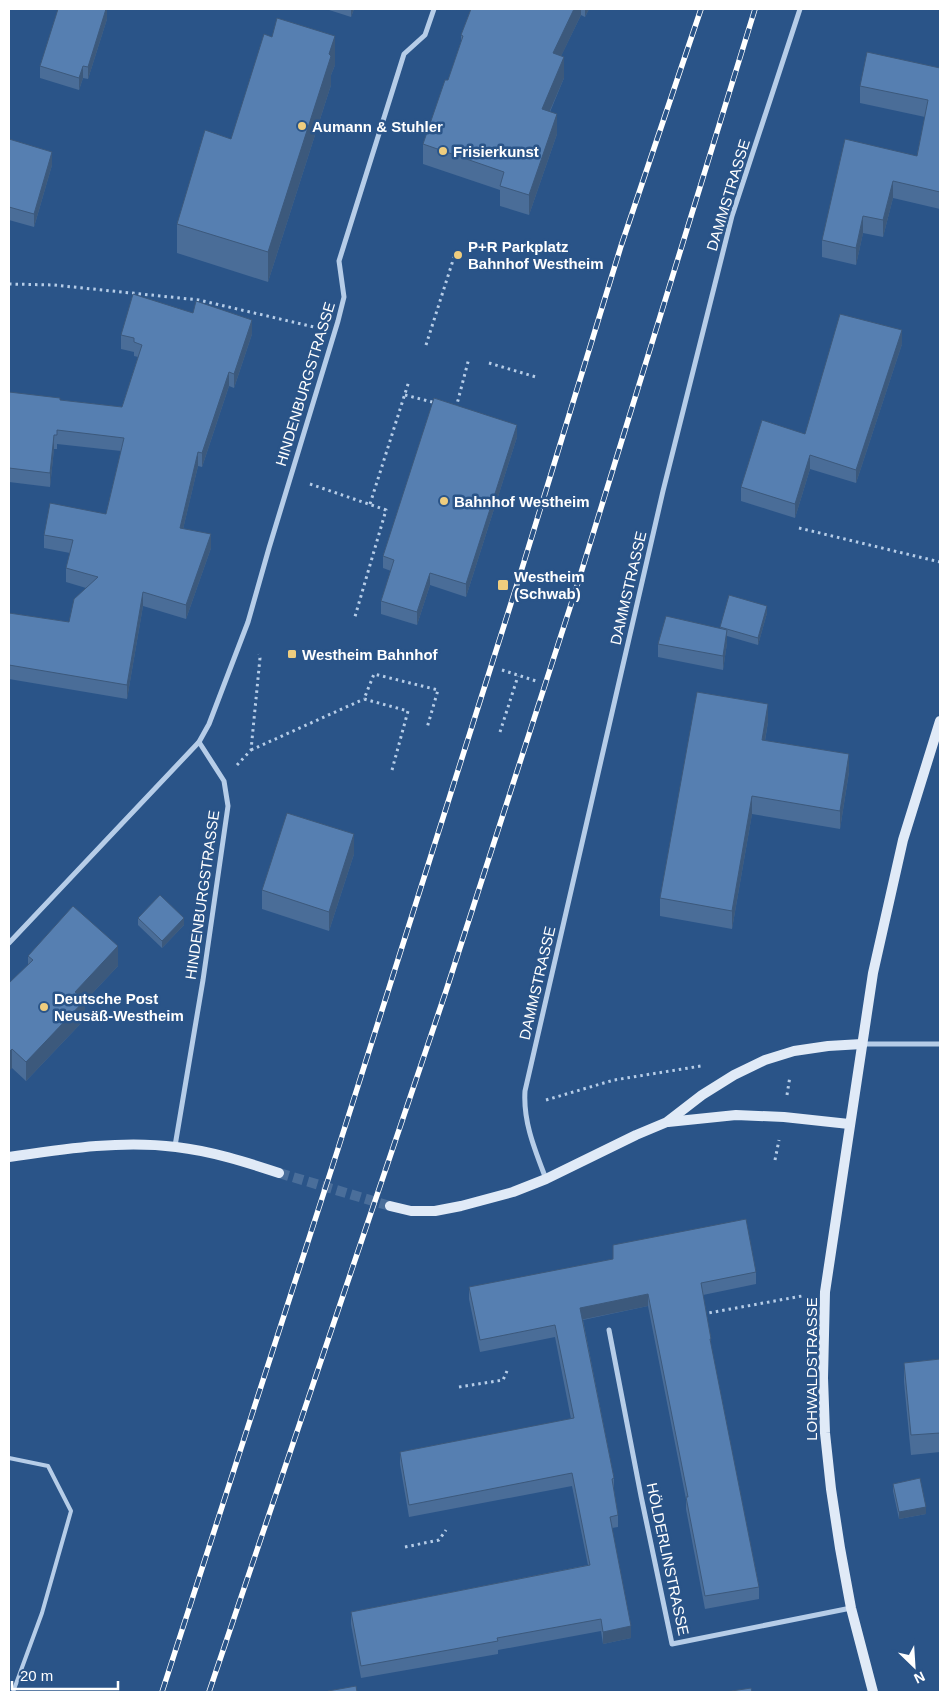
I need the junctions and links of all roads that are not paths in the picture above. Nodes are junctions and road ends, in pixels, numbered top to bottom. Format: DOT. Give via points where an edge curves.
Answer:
graph roads {
  1 [pos="434,9"];
  2 [pos="800,9"];
  3 [pos="940,721"];
  4 [pos="200,742"];
  5 [pos="9,943"];
  6 [pos="862,1044"];
  7 [pos="940,1044"];
  8 [pos="667,1122"];
  9 [pos="849,1124"];
  10 [pos="175,1146"];
  11 [pos="9,1157"];
  12 [pos="280,1173"];
  13 [pos="546,1179"];
  14 [pos="390,1206"];
  15 [pos="609,1330"];
  16 [pos="9,1458"];
  17 [pos="851,1608"];
  18 [pos="13,1692"];
  19 [pos="873,1692"];
  1 -- 4 [label="street, HINDENBURGSTRASSE" via="425,35 404,54 350,223 339,261 344,297 334,332 248,622"];
  2 -- 13 [label="street, DAMMSTRASSE" via="732,216 665,482 527,1081 526,1120"];
  3 -- 6 [label="street, LOHWALDSTRASSE" via="903,840 873,973"];
  4 -- 5 [label="street, HINDENBURGSTRASSE"];
  4 -- 10 [label="street, HINDENBURGSTRASSE" via="224,781 228,806"];
  6 -- 7 [label="street"];
  6 -- 8 [label="street" via="794,1051 766,1060 702,1095"];
  6 -- 9 [label="street, LOHWALDSTRASSE"];
  8 -- 9 [label="street" via="736,1115"];
  8 -- 13 [label="street"];
  9 -- 17 [label="street, LOHWALDSTRASSE" via="825,1292 823,1378 825,1433"];
  10 -- 11 [label="street" via="80,1147"];
  10 -- 12 [label="street"];
  13 -- 14 [label="street" via="513,1192 435,1211 411,1211"];
  15 -- 17 [label="street, HÖLDERLINSTRASSE" via="672,1644"];
  16 -- 18 [label="lane" via="48,1466 71,1511 42,1613"];
  17 -- 19 [label="street, LOHWALDSTRASSE"];
}
